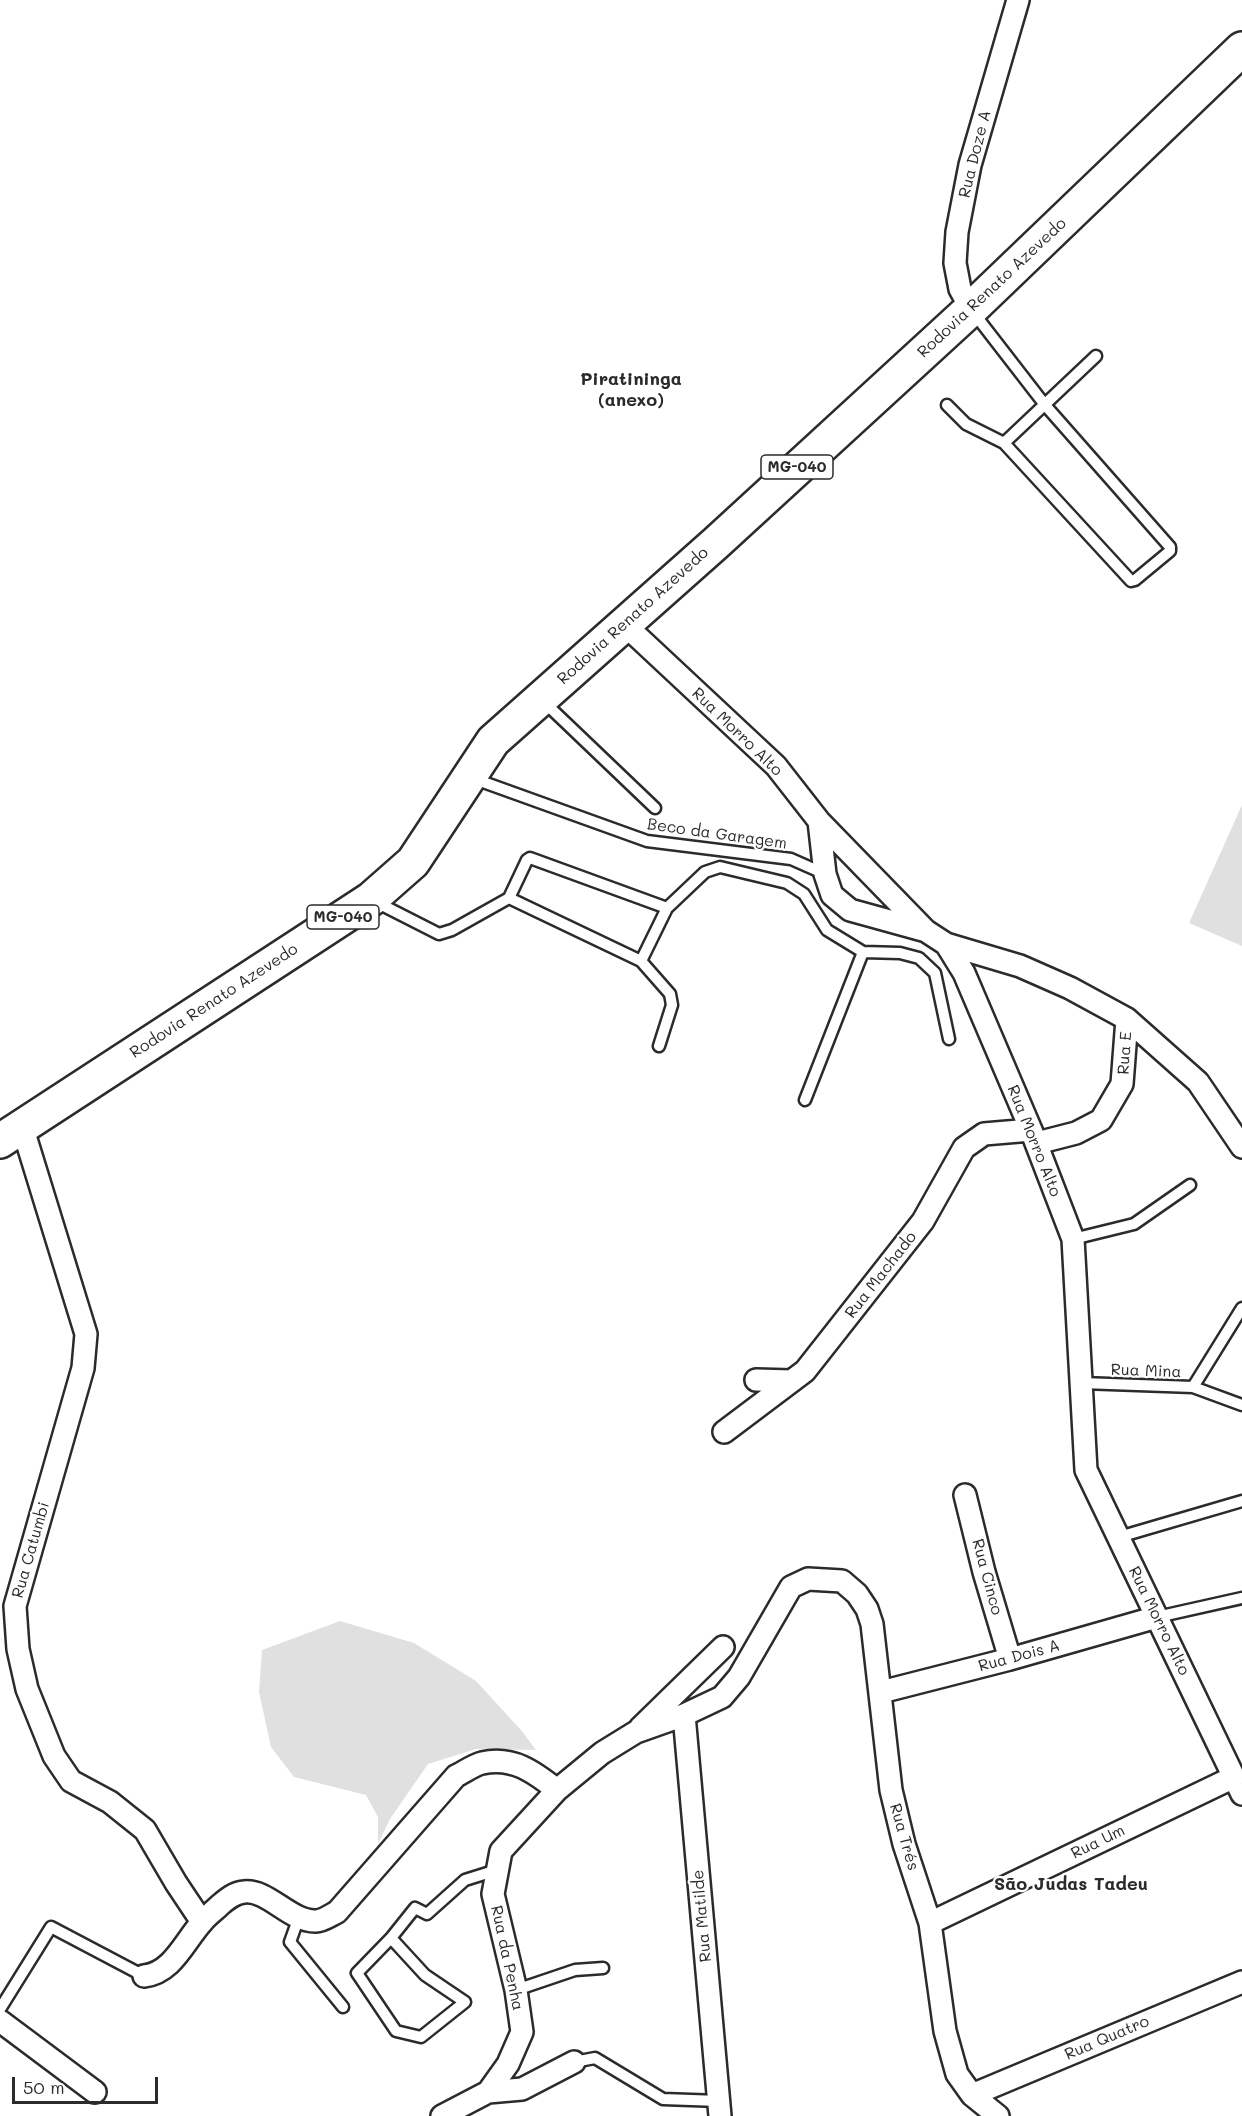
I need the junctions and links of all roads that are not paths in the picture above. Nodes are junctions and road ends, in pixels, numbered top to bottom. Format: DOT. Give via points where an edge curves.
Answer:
graph roads {
  1 [pos="1018,0"];
  2 [pos="1240,53"];
  3 [pos="971,309"];
  4 [pos="1096,356"];
  5 [pos="947,405"];
  6 [pos="1045,405"];
  7 [pos="1004,443"];
  8 [pos="624,624"];
  9 [pos="540,699"];
  10 [pos="469,777"];
  11 [pos="655,808"];
  12 [pos="819,821"];
  13 [pos="825,874"];
  14 [pos="509,898"];
  15 [pos="370,899"];
  16 [pos="667,908"];
  17 [pos="926,931"];
  18 [pos="946,944"];
  19 [pos="863,952"];
  20 [pos="641,961"];
  21 [pos="1127,1019"];
  22 [pos="949,1039"];
  23 [pos="659,1046"];
  24 [pos="805,1100"];
  25 [pos="11,1134"];
  26 [pos="1034,1137"];
  27 [pos="1242,1147"];
  28 [pos="1190,1185"];
  29 [pos="1073,1239"];
  30 [pos="1242,1308"];
  31 [pos="756,1380"];
  32 [pos="792,1381"];
  33 [pos="1082,1383"];
  34 [pos="1193,1388"];
  35 [pos="1242,1405"];
  36 [pos="724,1432"];
  37 [pos="965,1495"];
  38 [pos="1242,1501"];
  39 [pos="1119,1537"];
  40 [pos="808,1579"];
  41 [pos="1242,1598"];
  42 [pos="1157,1617"];
  43 [pos="723,1647"];
  44 [pos="1010,1659"];
  45 [pos="881,1692"];
  46 [pos="684,1715"];
  47 [pos="636,1732"];
  48 [pos="1238,1786"];
  49 [pos="557,1790"];
  50 [pos="497,1870"];
  51 [pos="299,1917"];
  52 [pos="202,1922"];
  53 [pos="930,1923"];
  54 [pos="391,1938"];
  55 [pos="603,1968"];
  56 [pos="144,1976"];
  57 [pos="1242,1982"];
  58 [pos="516,1990"];
  59 [pos="343,2007"];
  60 [pos="0,2009"];
  61 [pos="0,2021"];
  62 [pos="574,2062"];
  63 [pos="95,2092"];
  64 [pos="488,2092"];
  65 [pos="972,2095"];
  66 [pos="719,2109"];
  67 [pos="442,2116"];
  68 [pos="998,2116"];
  1 -- 3 [label="street, Rua Doze A" via="970,165 957,232 955,263 960,289"];
  2 -- 3 [label="main road, Rodovia Renato Azevedo / MG-040"];
  3 -- 6 [label="lane"];
  3 -- 8 [label="main road, Rodovia Renato Azevedo / MG-040"];
  4 -- 6 [label="lane"];
  5 -- 7 [label="lane" via="966,424"];
  6 -- 7 [label="lane"];
  6 -- 7 [label="lane" via="1170,551 1131,580"];
  8 -- 9 [label="main road, Rodovia Renato Azevedo / MG-040"];
  8 -- 12 [label="street, Rua Morro Alto" via="776,766"];
  9 -- 10 [label="main road, Rodovia Renato Azevedo / MG-040" via="493,741"];
  9 -- 11 [label="lane"];
  10 -- 13 [label="lane, Beco da Garagem" via="647,841 791,859"];
  10 -- 15 [label="main road, Rodovia Renato Azevedo / MG-040" via="413,862"];
  12 -- 13 [label="street, Rua Morro Alto"];
  12 -- 17 [label="street"];
  13 -- 17 [label="street, Rua Morro Alto" via="832,895 850,910"];
  14 -- 15 [label="lane" via="439,934"];
  14 -- 16 [label="lane" via="530,858"];
  14 -- 20 [label="lane"];
  15 -- 25 [label="main road, Rodovia Renato Azevedo / MG-040"];
  16 -- 19 [label="lane" via="705,872 720,867 787,883 804,894 827,930"];
  16 -- 20 [label="lane"];
  17 -- 18 [label="street, Rua Morro Alto"];
  18 -- 21 [label="street" via="1020,966"];
  18 -- 26 [label="street, Rua Morro Alto" via="964,973"];
  19 -- 22 [label="lane" via="919,958 936,973"];
  19 -- 24 [label="lane"];
  20 -- 23 [label="lane" via="670,994 672,1005"];
  21 -- 26 [label="street, Rua E" via="1122,1084 1101,1120 1076,1133"];
  21 -- 27 [label="street" via="1198,1082"];
  25 -- 52 [label="street, Rua Catumbi" via="86,1334 82,1368 15,1606 25,1679 54,1756 70,1780 110,1802 145,1830"];
  26 -- 29 [label="street, Rua Morro Alto"];
  26 -- 32 [label="street, Rua Machado" via="984,1134 964,1148 922,1221 805,1371"];
  28 -- 29 [label="lane" via="1134,1224"];
  29 -- 33 [label="street, Rua Morro Alto"];
  30 -- 34 [label="lane"];
  31 -- 32 [label="street"];
  32 -- 36 [label="street, Rua Machado"];
  33 -- 34 [label="lane, Rua Mina"];
  33 -- 39 [label="street, Rua Morro Alto" via="1086,1470"];
  34 -- 35 [label="lane, Rua Mina"];
  37 -- 44 [label="street, Rua Cinco"];
  38 -- 39 [label="lane"];
  39 -- 42 [label="street, Rua Morro Alto"];
  40 -- 45 [label="street, Rua Trés" via="843,1581 867,1609"];
  40 -- 46 [label="street, Rua da Penha" via="791,1587 734,1684 722,1697"];
  41 -- 42 [label="lane"];
  42 -- 44 [label="street, Rua Dois A"];
  42 -- 48 [label="street, Rua Morro Alto"];
  43 -- 47 [label="street, Rua da Penha"];
  44 -- 45 [label="street, Rua Dois A"];
  45 -- 53 [label="street, Rua Trés" via="891,1790"];
  46 -- 47 [label="street, Rua da Penha"];
  46 -- 66 [label="street, Rua Matilde"];
  47 -- 49 [label="street, Rua da Penha" via="602,1753"];
  48 -- 53 [label="street, Rua Um"];
  49 -- 50 [label="street, Rua da Penha" via="501,1851"];
  49 -- 51 [label="street" via="532,1771 510,1762 482,1764 456,1776 337,1912 317,1921"];
  50 -- 54 [label="lane" via="465,1880 427,1914 415,1908"];
  50 -- 58 [label="street, Rua da Penha" via="493,1894"];
  51 -- 52 [label="street" via="261,1895 245,1892 230,1897"];
  51 -- 59 [label="lane" via="290,1942"];
  52 -- 56 [label="street" via="167,1966 155,1975"];
  53 -- 65 [label="street, Rua Trés" via="945,2031 957,2074"];
  54 -- 54 [label="lane" via="357,1973 396,2031 421,2037 465,2002 425,1975"];
  55 -- 58 [label="lane" via="575,1970"];
  56 -- 60 [label="lane" via="51,1927"];
  57 -- 65 [label="street, Rua Quatro"];
  58 -- 64 [label="street, Rua da Penha" via="522,2032 508,2064"];
  61 -- 63 [label="street"];
  62 -- 64 [label="street" via="522,2090"];
  62 -- 66 [label="lane" via="595,2058 663,2099"];
  64 -- 67 [label="street"];
  65 -- 68 [label="street, Rua Trés"];
}
